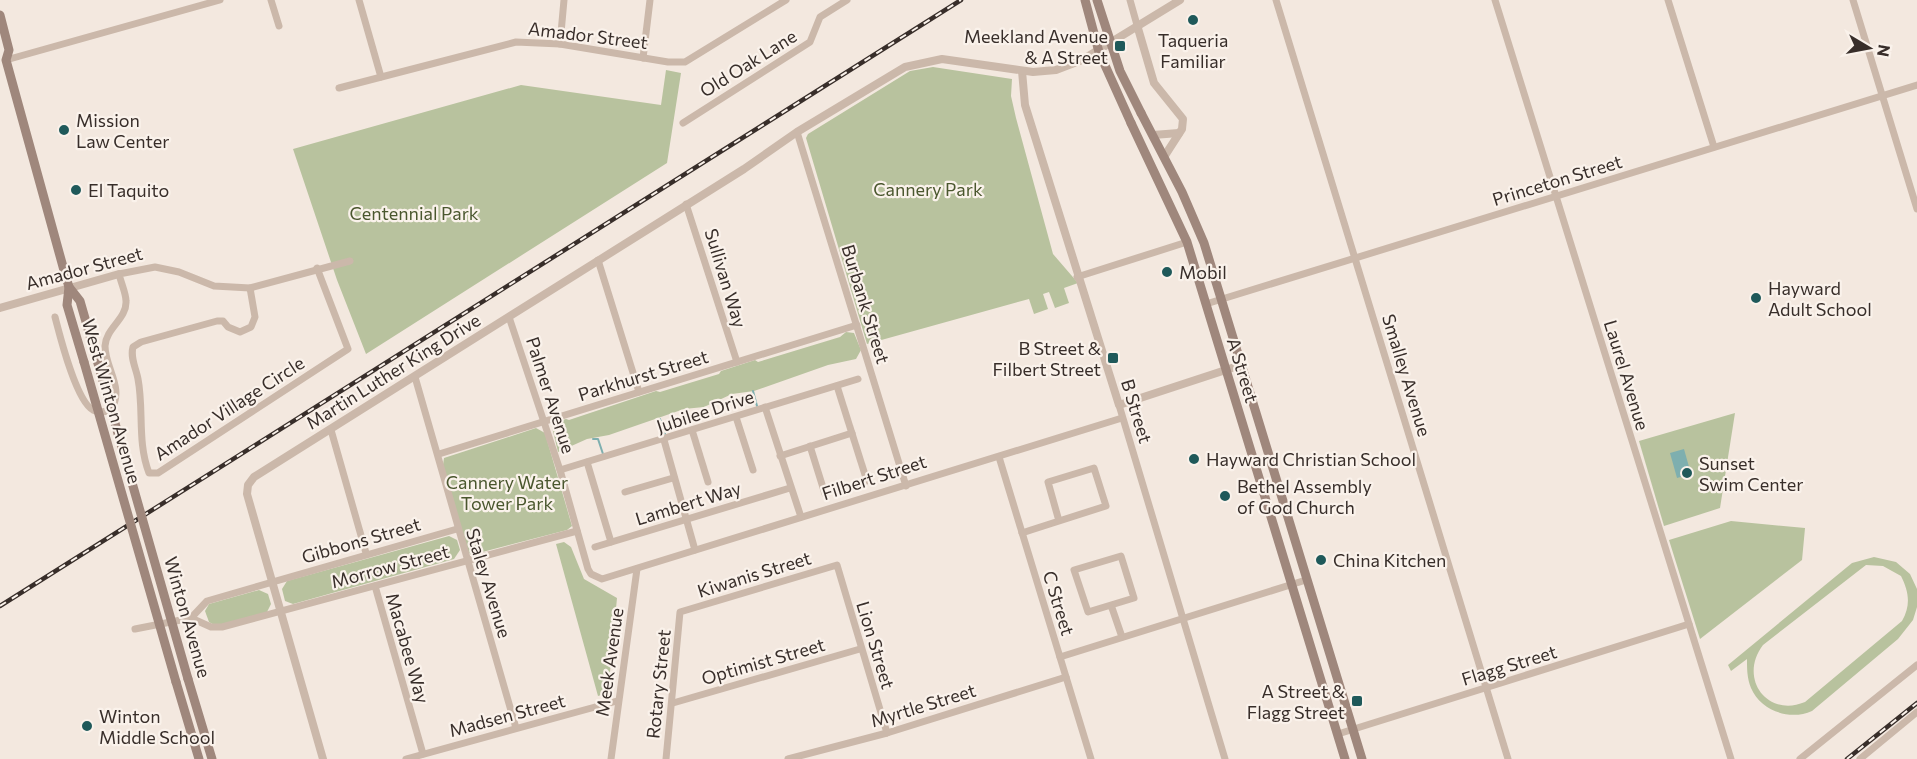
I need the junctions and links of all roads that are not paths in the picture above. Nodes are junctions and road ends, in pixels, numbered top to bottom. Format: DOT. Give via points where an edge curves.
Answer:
graph roads {
  1 [pos="220,0"];
  2 [pos="272,0"];
  3 [pos="359,0"];
  4 [pos="564,0"];
  5 [pos="650,0"];
  6 [pos="786,0"];
  7 [pos="848,0"];
  8 [pos="1085,0"];
  9 [pos="1097,0"];
  10 [pos="1130,0"];
  11 [pos="1180,0"];
  12 [pos="1276,0"];
  13 [pos="1495,0"];
  14 [pos="1668,0"];
  15 [pos="1853,0"];
  16 [pos="0,15"];
  17 [pos="279,26"];
  18 [pos="1137,26"];
  19 [pos="560,44"];
  20 [pos="3,57"];
  21 [pos="643,58"];
  22 [pos="1022,71"];
  23 [pos="381,77"];
  24 [pos="1917,85"];
  25 [pos="339,88"];
  26 [pos="1882,96"];
  27 [pos="682,123"];
  28 [pos="797,132"];
  29 [pos="1179,133"];
  30 [pos="1153,135"];
  31 [pos="1714,147"];
  32 [pos="1164,157"];
  33 [pos="1555,196"];
  34 [pos="686,204"];
  35 [pos="1917,209"];
  36 [pos="1187,242"];
  37 [pos="1355,257"];
  38 [pos="598,260"];
  39 [pos="350,261"];
  40 [pos="317,268"];
  41 [pos="119,274"];
  42 [pos="1077,277"];
  43 [pos="69,287"];
  44 [pos="250,288"];
  45 [pos="1222,298"];
  46 [pos="1206,304"];
  47 [pos="0,308"];
  48 [pos="55,317"];
  49 [pos="509,317"];
  50 [pos="857,325"];
  51 [pos="736,362"];
  52 [pos="1241,365"];
  53 [pos="1225,370"];
  54 [pos="415,377"];
  55 [pos="858,379"];
  56 [pos="837,386"];
  57 [pos="639,392"];
  58 [pos="1119,405"];
  59 [pos="765,407"];
  60 [pos="736,417"];
  61 [pos="1122,418"];
  62 [pos="543,422"];
  63 [pos="331,430"];
  64 [pos="692,430"];
  65 [pos="852,433"];
  66 [pos="664,440"];
  67 [pos="810,446"];
  68 [pos="439,454"];
  69 [pos="780,456"];
  70 [pos="999,457"];
  71 [pos="587,462"];
  72 [pos="560,470"];
  73 [pos="753,470"];
  74 [pos="673,478"];
  75 [pos="867,481"];
  76 [pos="708,482"];
  77 [pos="906,486"];
  78 [pos="790,488"];
  79 [pos="625,492"];
  80 [pos="825,494"];
  81 [pos="801,517"];
  82 [pos="142,519"];
  83 [pos="686,520"];
  84 [pos="1059,521"];
  85 [pos="131,524"];
  86 [pos="457,529"];
  87 [pos="577,531"];
  88 [pos="1022,533"];
  89 [pos="611,542"];
  90 [pos="595,547"];
  91 [pos="695,550"];
  92 [pos="366,553"];
  93 [pos="468,560"];
  94 [pos="837,565"];
  95 [pos="637,569"];
  96 [pos="1306,580"];
  97 [pos="273,581"];
  98 [pos="1291,585"];
  99 [pos="375,586"];
  100 [pos="1111,605"];
  101 [pos="281,611"];
  102 [pos="680,612"];
  103 [pos="191,618"];
  104 [pos="1182,618"];
  105 [pos="1689,624"];
  106 [pos="135,629"];
  107 [pos="1122,637"];
  108 [pos="860,649"];
  109 [pos="1060,657"];
  110 [pos="1917,665"];
  111 [pos="1066,677"];
  112 [pos="1486,687"];
  113 [pos="617,701"];
  114 [pos="673,703"];
  115 [pos="1917,712"];
  116 [pos="516,728"];
  117 [pos="1352,729"];
  118 [pos="887,733"];
  119 [pos="1338,734"];
  120 [pos="423,754"];
  121 [pos="199,759"];
  122 [pos="212,759"];
  123 [pos="323,759"];
  124 [pos="406,759"];
  125 [pos="611,759"];
  126 [pos="666,759"];
  127 [pos="788,759"];
  128 [pos="1091,759"];
  129 [pos="1225,759"];
  130 [pos="1345,759"];
  131 [pos="1362,759"];
  132 [pos="1508,759"];
  133 [pos="1731,759"];
  134 [pos="1800,759"];
  135 [pos="1860,759"];
  1 -- 20 [label="street"];
  2 -- 17 [label="street"];
  3 -- 23 [label="street"];
  4 -- 19 [label="street"];
  5 -- 21 [label="street"];
  6 -- 21 [label="street, Amador Street" via="685,62"];
  7 -- 27 [label="street, Old Oak Lane" via="819,19 810,42"];
  8 -- 36 [label="main road, A Street, bridge" via="1099,52"];
  9 -- 30 [label="main road, A Street, bridge" via="1117,63"];
  10 -- 18 [label="street"];
  11 -- 18 [label="street, Martin Luther King Drive"];
  12 -- 37 [label="street, Smalley Avenue"];
  13 -- 33 [label="street, Laurel Avenue"];
  14 -- 31 [label="street"];
  15 -- 26 [label="street"];
  16 -- 20 [label="main road, West Winton Avenue" via="9,50"];
  18 -- 22 [label="street, Martin Luther King Drive" via="1066,68"];
  18 -- 29 [label="street" via="1154,83 1183,119"];
  19 -- 21 [label="street, Amador Street"];
  19 -- 23 [label="street, Amador Street" via="498,45"];
  20 -- 43 [label="main road, West Winton Avenue"];
  22 -- 28 [label="street, Martin Luther King Drive" via="954,59 918,62"];
  22 -- 42 [label="street, B Street" via="1025,105"];
  23 -- 25 [label="street, Amador Street"];
  24 -- 26 [label="street, Princeton Street"];
  26 -- 31 [label="street, Princeton Street"];
  26 -- 35 [label="street"];
  28 -- 34 [label="street, Martin Luther King Drive"];
  28 -- 50 [label="street, Burbank Street"];
  29 -- 30 [label="street"];
  29 -- 32 [label="street"];
  30 -- 32 [label="main road, A Street"];
  31 -- 33 [label="street, Princeton Street"];
  32 -- 45 [label="main road, A Street" via="1204,243"];
  33 -- 37 [label="street, Princeton Street"];
  33 -- 105 [label="street, Laurel Avenue"];
  34 -- 38 [label="street, Martin Luther King Drive"];
  34 -- 51 [label="street, Sullivan Way"];
  36 -- 42 [label="street"];
  36 -- 46 [label="main road, A Street"];
  37 -- 45 [label="street, Princeton Street"];
  37 -- 112 [label="street, Smalley Avenue"];
  38 -- 49 [label="street, Martin Luther King Drive"];
  38 -- 57 [label="street"];
  39 -- 40 [label="street, Amador Street"];
  40 -- 44 [label="street, Amador Street"];
  40 -- 44 [label="street, Amador Village Circle" via="348,349 158,473 149,473 141,436 139,380 131,354 133,347 217,321 240,332 251,327 255,317"];
  41 -- 43 [label="street, Amador Street"];
  41 -- 44 [label="street, Amador Street" via="155,267 214,286"];
  41 -- 48 [label="street" via="126,301 124,312 108,333 105,348 117,394 111,409 105,412 89,407 71,376"];
  42 -- 58 [label="street, B Street"];
  43 -- 47 [label="street, Amador Street"];
  43 -- 82 [label="main road, West Winton Avenue, bridge" via="80,301"];
  43 -- 85 [label="main road, West Winton Avenue, bridge" via="67,305"];
  45 -- 46 [label="street, Princeton Street"];
  45 -- 52 [label="main road, A Street"];
  46 -- 53 [label="main road, A Street"];
  49 -- 54 [label="street, Martin Luther King Drive"];
  49 -- 62 [label="street, Palmer Avenue"];
  50 -- 51 [label="street, Parkhurst Street"];
  50 -- 77 [label="street, Burbank Street"];
  51 -- 57 [label="street, Parkhurst Street"];
  52 -- 53 [label="street"];
  52 -- 96 [label="main road, A Street"];
  53 -- 58 [label="street"];
  53 -- 98 [label="main road, A Street"];
  54 -- 63 [label="street, Martin Luther King Drive"];
  54 -- 68 [label="street, Staley Avenue"];
  55 -- 56 [label="street, Jubilee Drive"];
  56 -- 59 [label="street, Jubilee Drive"];
  56 -- 65 [label="street"];
  57 -- 62 [label="street, Parkhurst Street"];
  58 -- 61 [label="street, B Street"];
  59 -- 60 [label="street, Jubilee Drive"];
  59 -- 69 [label="street"];
  60 -- 64 [label="street, Jubilee Drive"];
  60 -- 73 [label="street"];
  61 -- 70 [label="street, Filbert Street"];
  61 -- 104 [label="street, B Street"];
  62 -- 68 [label="street, Parkhurst Street"];
  62 -- 72 [label="street, Palmer Avenue"];
  63 -- 92 [label="street"];
  63 -- 97 [label="street, Martin Luther King Drive" via="254,477 248,485 247,494"];
  64 -- 66 [label="street, Jubilee Drive"];
  64 -- 76 [label="street"];
  65 -- 67 [label="street"];
  65 -- 75 [label="street"];
  66 -- 71 [label="street, Jubilee Drive"];
  66 -- 74 [label="street"];
  67 -- 69 [label="street"];
  67 -- 80 [label="street"];
  68 -- 86 [label="street, Staley Avenue"];
  69 -- 78 [label="street"];
  70 -- 77 [label="street, Filbert Street"];
  70 -- 88 [label="street, C Street"];
  71 -- 72 [label="street, Jubilee Drive"];
  71 -- 89 [label="street"];
  72 -- 87 [label="street, Palmer Avenue"];
  74 -- 79 [label="street"];
  74 -- 83 [label="street"];
  77 -- 81 [label="street, Filbert Street"];
  78 -- 81 [label="street"];
  78 -- 83 [label="street, Lambert Way"];
  81 -- 91 [label="street, Filbert Street"];
  82 -- 122 [label="main road, Winton Avenue, bridge"];
  83 -- 89 [label="street, Lambert Way"];
  83 -- 91 [label="street"];
  84 -- 84 [label="street" via="1106,506 1094,468 1048,482"];
  84 -- 88 [label="street"];
  85 -- 121 [label="main road, Winton Avenue, bridge"];
  86 -- 92 [label="street, Gibbons Street"];
  86 -- 93 [label="street, Staley Avenue"];
  87 -- 93 [label="street, Morrow Street"];
  87 -- 95 [label="street, Palmer Avenue" via="588,569 594,576 606,578"];
  88 -- 109 [label="street, C Street"];
  89 -- 90 [label="street, Lambert Way"];
  91 -- 95 [label="street, Filbert Street"];
  92 -- 97 [label="street, Gibbons Street"];
  93 -- 99 [label="street, Morrow Street"];
  93 -- 116 [label="street, Staley Avenue"];
  94 -- 102 [label="street, Kiwanis Street"];
  94 -- 108 [label="street, Lion Street"];
  95 -- 113 [label="street, Meek Avenue"];
  96 -- 98 [label="street"];
  96 -- 117 [label="main road, A Street"];
  97 -- 101 [label="street, Martin Luther King Drive"];
  97 -- 103 [label="street, Gibbons Street" via="207,601"];
  98 -- 104 [label="street"];
  98 -- 119 [label="main road, A Street"];
  99 -- 101 [label="street, Morrow Street"];
  99 -- 120 [label="street, Macabee Way"];
  100 -- 100 [label="street" via="1134,598 1121,556 1074,570 1088,612"];
  100 -- 107 [label="street"];
  101 -- 103 [label="street, Morrow Street" via="222,627 211,627"];
  101 -- 123 [label="street, Martin Luther King Drive"];
  102 -- 114 [label="street, Rotary Street"];
  103 -- 106 [label="street"];
  104 -- 107 [label="street"];
  104 -- 129 [label="street, B Street"];
  105 -- 112 [label="street, Flagg Street"];
  105 -- 133 [label="street, Laurel Avenue"];
  107 -- 109 [label="street"];
  108 -- 114 [label="street, Optimist Street"];
  108 -- 118 [label="street, Lion Street"];
  109 -- 111 [label="street, C Street"];
  110 -- 134 [label="street"];
  111 -- 118 [label="street, Myrtle Street"];
  111 -- 128 [label="street, C Street"];
  112 -- 117 [label="street, Flagg Street"];
  112 -- 132 [label="street, Smalley Avenue"];
  113 -- 116 [label="street, Madsen Street"];
  113 -- 125 [label="street, Meek Avenue"];
  114 -- 126 [label="street, Rotary Street"];
  115 -- 135 [label="street"];
  116 -- 120 [label="street, Madsen Street"];
  117 -- 119 [label="street, Flagg Street"];
  117 -- 131 [label="main road, A Street"];
  118 -- 127 [label="street, Myrtle Street"];
  119 -- 130 [label="main road, A Street"];
  120 -- 124 [label="street, Madsen Street"];
}
